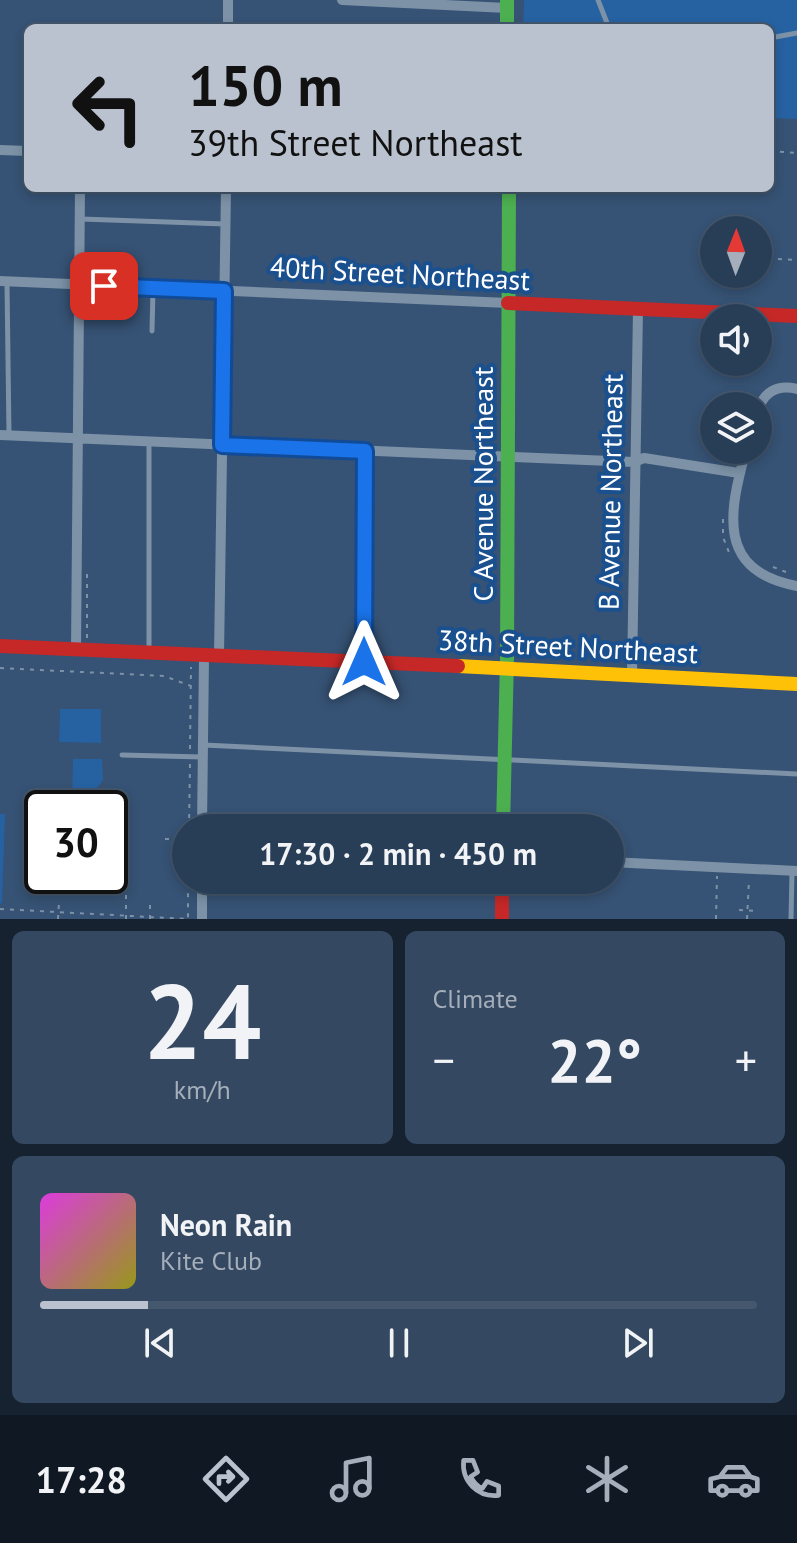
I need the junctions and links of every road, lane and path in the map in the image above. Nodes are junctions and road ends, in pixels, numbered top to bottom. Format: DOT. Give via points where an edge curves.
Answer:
graph roads {
  1 [pos="228,0"];
  2 [pos="342,0"];
  3 [pos="598,0"];
  4 [pos="507,4"];
  5 [pos="228,24"];
  6 [pos="607,24"];
  7 [pos="797,33"];
  8 [pos="774,37"];
  9 [pos="0,150"];
  10 [pos="24,151"];
  11 [pos="774,151"];
  12 [pos="797,153"];
  13 [pos="80,192"];
  14 [pos="226,192"];
  15 [pos="509,192"];
  16 [pos="80,219"];
  17 [pos="225,224"];
  18 [pos="797,255"];
  19 [pos="772,259"];
  20 [pos="795,260"];
  21 [pos="4,281"];
  22 [pos="80,285"];
  23 [pos="153,288"];
  24 [pos="224,291"];
  25 [pos="508,303"];
  26 [pos="638,309"];
  27 [pos="797,316"];
  28 [pos="152,331"];
  29 [pos="797,389"];
  30 [pos="769,392"];
  31 [pos="4,435"];
  32 [pos="80,439"];
  33 [pos="149,442"];
  34 [pos="222,445"];
  35 [pos="365,451"];
  36 [pos="509,457"];
  37 [pos="634,462"];
  38 [pos="742,464"];
  39 [pos="739,473"];
  40 [pos="767,565"];
  41 [pos="789,573"];
  42 [pos="797,586"];
  43 [pos="0,646"];
  44 [pos="76,650"];
  45 [pos="149,654"];
  46 [pos="206,658"];
  47 [pos="364,662"];
  48 [pos="0,668"];
  49 [pos="506,668"];
  50 [pos="632,675"];
  51 [pos="797,684"];
  52 [pos="191,686"];
  53 [pos="203,751"];
  54 [pos="122,755"];
  55 [pos="190,756"];
  56 [pos="504,759"];
  57 [pos="797,774"];
  58 [pos="191,814"];
  59 [pos="202,814"];
  60 [pos="503,814"];
  61 [pos="165,839"];
  62 [pos="172,839"];
  63 [pos="624,863"];
  64 [pos="795,870"];
  65 [pos="718,875"];
  66 [pos="749,879"];
  67 [pos="126,894"];
  68 [pos="188,894"];
  69 [pos="202,894"];
  70 [pos="502,894"];
  71 [pos="59,902"];
  72 [pos="150,904"];
  73 [pos="0,909"];
  74 [pos="739,910"];
  75 [pos="748,911"];
  76 [pos="757,911"];
  77 [pos="58,912"];
  78 [pos="105,917"];
  79 [pos="126,917"];
  80 [pos="717,917"];
  81 [pos="150,918"];
  82 [pos="166,918"];
  83 [pos="58,919"];
  84 [pos="202,919"];
  85 [pos="502,919"];
  86 [pos="747,919"];
  87 [pos="791,919"];
  1 -- 5 [label="street"];
  2 -- 4 [label="street"];
  3 -- 6 [label="lane"];
  7 -- 8 [label="lane"];
  9 -- 10 [label="street"];
  11 -- 12 [label="path"];
  13 -- 16 [label="street"];
  14 -- 17 [label="street"];
  15 -- 25 [label="street, C Avenue Northeast"];
  16 -- 17 [label="lane"];
  16 -- 22 [label="street"];
  17 -- 24 [label="street"];
  18 -- 20 [label="path"];
  19 -- 20 [label="path"];
  21 -- 22 [label="street, 40th Street Northeast"];
  21 -- 31 [label="lane"];
  22 -- 23 [label="street, 40th Street Northeast"];
  22 -- 32 [label="street"];
  23 -- 24 [label="street, 40th Street Northeast"];
  23 -- 28 [label="lane"];
  24 -- 25 [label="street, 40th Street Northeast"];
  24 -- 34 [label="street"];
  25 -- 26 [label="street, 40th Street Northeast"];
  25 -- 36 [label="street, C Avenue Northeast"];
  26 -- 27 [label="street, 40th Street Northeast"];
  26 -- 37 [label="street, B Avenue Northeast"];
  29 -- 30 [label="street"];
  31 -- 32 [label="street"];
  32 -- 33 [label="street"];
  32 -- 44 [label="street"];
  33 -- 34 [label="street"];
  33 -- 45 [label="lane"];
  34 -- 35 [label="street"];
  34 -- 46 [label="street"];
  35 -- 36 [label="street"];
  35 -- 47 [label="street"];
  36 -- 37 [label="street"];
  36 -- 49 [label="street, C Avenue Northeast"];
  37 -- 39 [label="street" via="644,458"];
  37 -- 50 [label="street, B Avenue Northeast"];
  38 -- 39 [label="street"];
  39 -- 42 [label="street" via="732,526 736,546 760,573"];
  40 -- 41 [label="path"];
  43 -- 44 [label="street, 38th Street Northeast"];
  44 -- 45 [label="street, 38th Street Northeast"];
  45 -- 46 [label="street, 38th Street Northeast"];
  46 -- 47 [label="street, 38th Street Northeast"];
  46 -- 52 [label="path"];
  46 -- 53 [label="street"];
  47 -- 49 [label="street, 38th Street Northeast"];
  48 -- 52 [label="path" via="164,676"];
  49 -- 50 [label="street, 38th Street Northeast"];
  49 -- 56 [label="street, C Avenue Northeast"];
  50 -- 51 [label="street, 38th Street Northeast"];
  52 -- 55 [label="path"];
  53 -- 55 [label="lane"];
  53 -- 56 [label="lane"];
  53 -- 59 [label="street"];
  54 -- 55 [label="lane"];
  55 -- 58 [label="path"];
  56 -- 57 [label="lane"];
  56 -- 60 [label="street, C Avenue Northeast"];
  61 -- 62 [label="path"];
  63 -- 64 [label="street"];
  64 -- 87 [label="lane"];
  65 -- 80 [label="path"];
  66 -- 75 [label="path"];
  67 -- 79 [label="path"];
  68 -- 82 [label="path" via="188,919"];
  69 -- 84 [label="street"];
  70 -- 85 [label="street"];
  71 -- 77 [label="path"];
  72 -- 81 [label="path"];
  73 -- 77 [label="path"];
  74 -- 75 [label="path"];
  75 -- 76 [label="path"];
  75 -- 86 [label="path"];
  77 -- 78 [label="path"];
  77 -- 83 [label="path"];
  78 -- 79 [label="path"];
  79 -- 81 [label="path"];
  81 -- 82 [label="path"];
}
